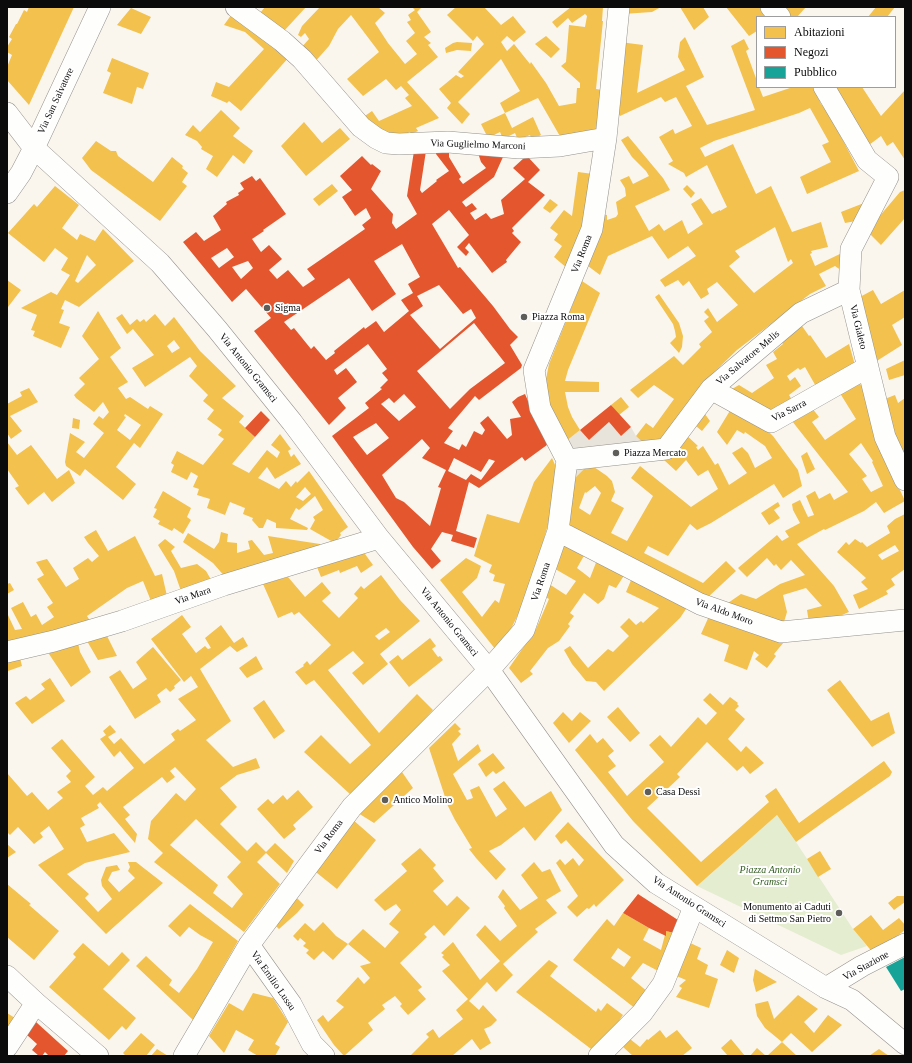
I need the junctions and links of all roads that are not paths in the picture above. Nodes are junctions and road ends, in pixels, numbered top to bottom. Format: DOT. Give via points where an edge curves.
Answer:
graph roads {
  1 [pos="100,7"];
  2 [pos="236,7"];
  3 [pos="620,7"];
  4 [pos="771,7"];
  5 [pos="779,16"];
  6 [pos="825,88"];
  7 [pos="7,113"];
  8 [pos="606,138"];
  9 [pos="34,148"];
  10 [pos="896,175"];
  11 [pos="7,193"];
  12 [pos="849,290"];
  13 [pos="868,367"];
  14 [pos="711,389"];
  15 [pos="567,460"];
  16 [pos="905,480"];
  17 [pos="558,531"];
  18 [pos="379,538"];
  19 [pos="905,620"];
  20 [pos="7,652"];
  21 [pos="488,670"];
  22 [pos="694,907"];
  23 [pos="905,944"];
  24 [pos="249,945"];
  25 [pos="7,976"];
  26 [pos="826,988"];
  27 [pos="36,1004"];
  28 [pos="905,1044"];
  29 [pos="7,1046"];
  30 [pos="98,1056"];
  31 [pos="184,1056"];
  32 [pos="324,1056"];
  33 [pos="599,1056"];
  1 -- 9 [label="street, Via San Salvatore"];
  2 -- 8 [label="street, Via Guglielmo Marconi" via="302,59 360,127 386,143 448,142 519,148 560,146"];
  3 -- 8 [label="street, Via Roma"];
  4 -- 5 [label="street"];
  6 -- 10 [label="street" via="867,160"];
  7 -- 9 [label="street, Via Antonio Gramsci"];
  8 -- 15 [label="street, Via Roma" via="592,229 534,370 540,408"];
  9 -- 11 [label="street, Via San Salvatore"];
  9 -- 18 [label="street, Via Antonio Gramsci" via="160,263 277,404"];
  10 -- 12 [label="street, Via Gialeto" via="851,249"];
  12 -- 13 [label="street, Via Gialeto"];
  12 -- 14 [label="street, Via Salvatore Melis" via="802,313"];
  13 -- 14 [label="street, Via Sarra" via="770,422"];
  13 -- 16 [label="street, Via Gialeto" via="885,437"];
  14 -- 15 [label="street, Via Salvatore Melis" via="666,449"];
  15 -- 17 [label="street, Via Roma"];
  17 -- 19 [label="street, Via Aldo Moro" via="700,604 781,632"];
  17 -- 21 [label="street, Via Roma" via="524,630"];
  18 -- 20 [label="street, Via Mara" via="224,585 54,642"];
  18 -- 21 [label="street, Via Antonio Gramsci"];
  21 -- 22 [label="street, Via Antonio Gramsci" via="614,845 656,883"];
  21 -- 24 [label="street, Via Roma" via="352,807"];
  22 -- 26 [label="street, Via Antonio Gramsci"];
  22 -- 33 [label="street" via="663,984 642,1013"];
  23 -- 26 [label="street, Via Stazione"];
  24 -- 31 [label="street, Via Roma"];
  24 -- 32 [label="street, Via Emilio Lussu" via="291,1004 312,1044"];
  25 -- 27 [label="street"];
  26 -- 28 [label="street, Via Antonio Gramsci" via="852,1000"];
  27 -- 29 [label="street"];
  27 -- 30 [label="street"];
}
